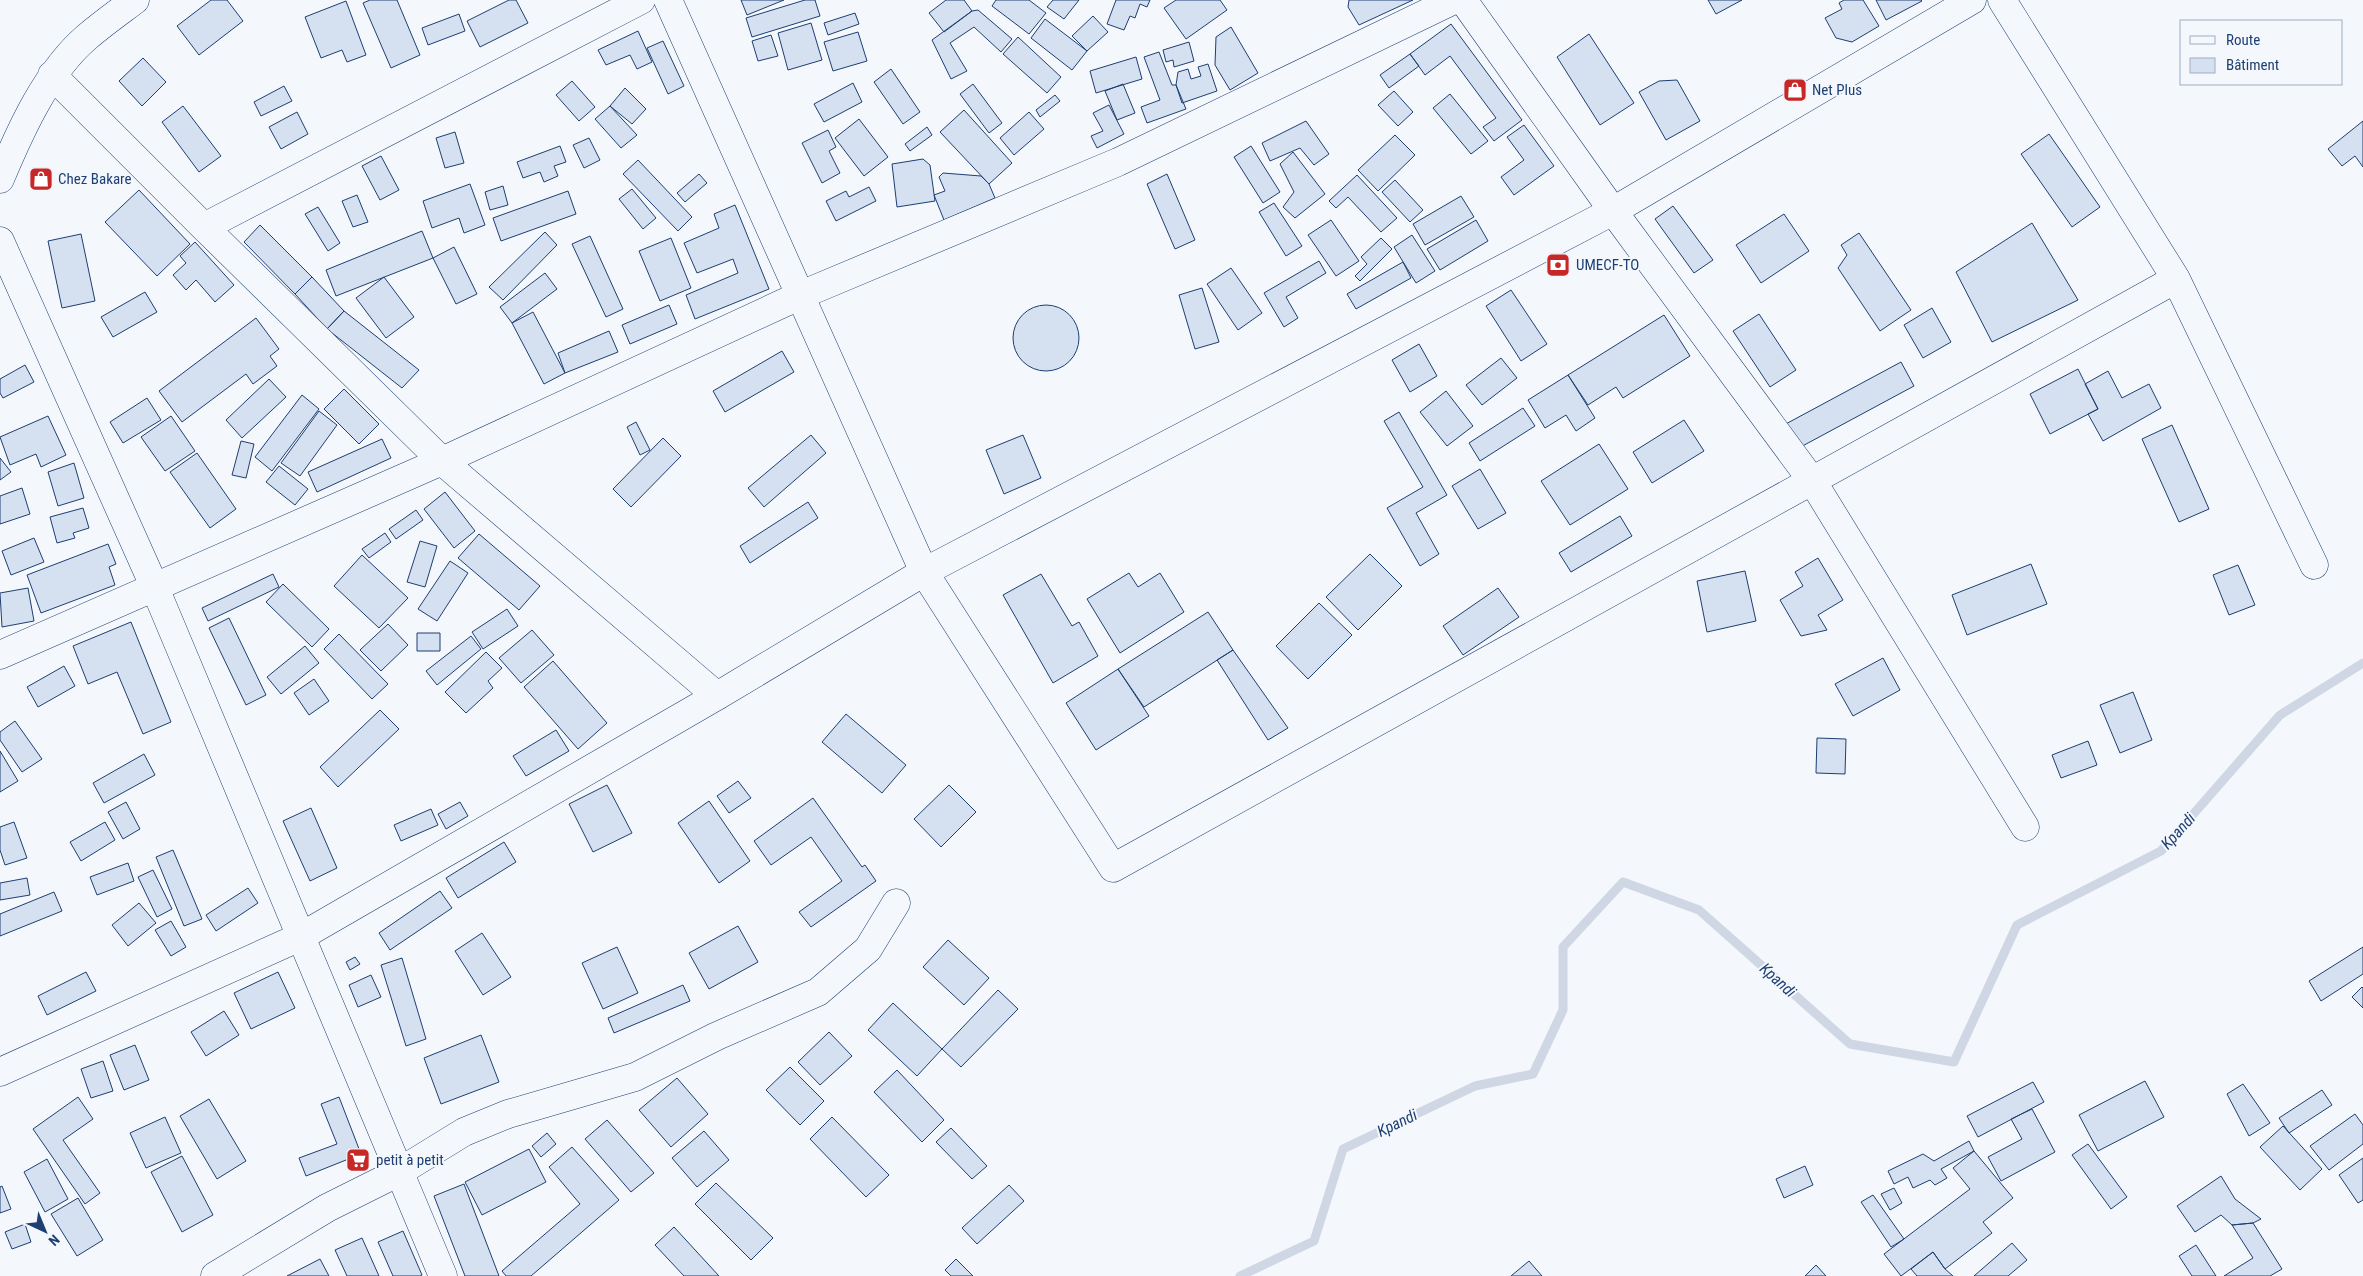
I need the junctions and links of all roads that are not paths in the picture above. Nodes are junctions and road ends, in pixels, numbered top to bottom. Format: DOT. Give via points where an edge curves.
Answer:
graph roads {
  1 [pos="135,0"];
  2 [pos="641,0"];
  3 [pos="668,0"];
  4 [pos="1454,0"];
  5 [pos="1462,0"];
  6 [pos="1972,0"];
  7 [pos="2002,0"];
  8 [pos="52,75"];
  9 [pos="0,179"];
  10 [pos="1613,211"];
  11 [pos="204,227"];
  12 [pos="0,241"];
  13 [pos="2176,280"];
  14 [pos="801,294"];
  15 [pos="442,461"];
  16 [pos="1813,482"];
  17 [pos="2314,565"];
  18 [pos="924,572"];
  19 [pos="155,588"];
  20 [pos="0,655"];
  21 [pos="717,696"];
  22 [pos="2025,827"];
  23 [pos="896,902"];
  24 [pos="300,937"];
  25 [pos="0,1072"];
  26 [pos="399,1172"];
  27 [pos="215,1276"];
  28 [pos="443,1276"];
  1 -- 8 [label="street" via="86,38"];
  2 -- 11 [label="street"];
  3 -- 14 [label="street"];
  4 -- 14 [label="street" via="1118,162"];
  5 -- 10 [label="street"];
  6 -- 10 [label="street"];
  7 -- 13 [label="street"];
  8 -- 9 [label="street"];
  8 -- 11 [label="street"];
  10 -- 16 [label="street"];
  10 -- 18 [label="street"];
  11 -- 15 [label="street"];
  12 -- 19 [label="street"];
  13 -- 16 [label="street"];
  13 -- 17 [label="street"];
  14 -- 15 [label="street"];
  14 -- 18 [label="street"];
  15 -- 19 [label="street"];
  15 -- 21 [label="street"];
  16 -- 18 [label="street" via="1113,868"];
  16 -- 22 [label="street"];
  18 -- 21 [label="street"];
  19 -- 20 [label="street"];
  19 -- 24 [label="street"];
  21 -- 24 [label="street"];
  23 -- 26 [label="street" via="868,949 818,992 634,1077 508,1114 464,1132"];
  24 -- 25 [label="street"];
  24 -- 26 [label="street"];
  26 -- 27 [label="street" via="327,1208"];
  26 -- 28 [label="street"];
}
